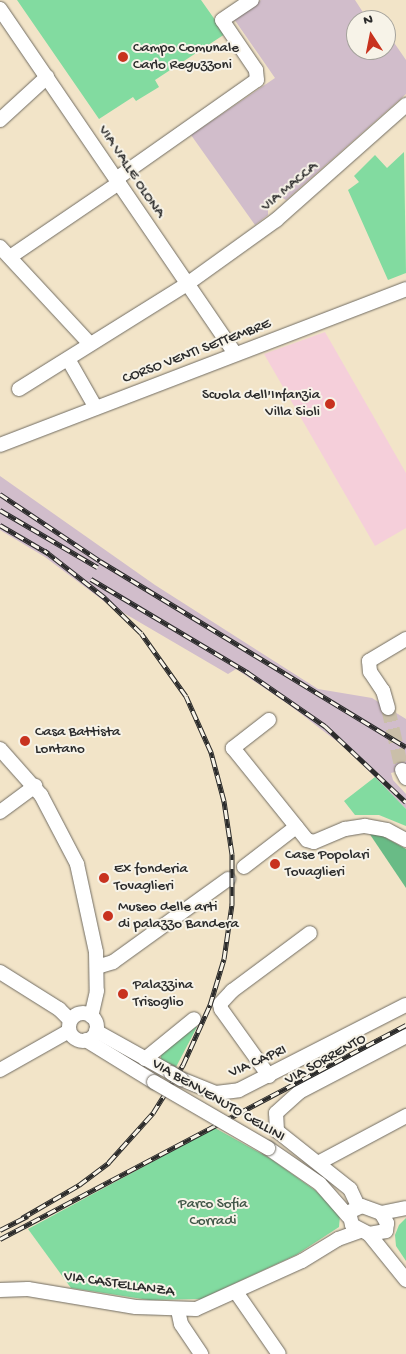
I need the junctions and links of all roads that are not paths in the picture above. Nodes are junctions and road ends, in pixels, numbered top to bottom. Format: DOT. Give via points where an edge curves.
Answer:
graph roads {
  1 [pos="252,0"];
  2 [pos="0,8"];
  3 [pos="47,77"];
  4 [pos="406,105"];
  5 [pos="0,120"];
  6 [pos="117,181"];
  7 [pos="0,246"];
  8 [pos="10,257"];
  9 [pos="187,284"];
  10 [pos="406,289"];
  11 [pos="90,344"];
  12 [pos="235,354"];
  13 [pos="68,358"];
  14 [pos="19,389"];
  15 [pos="96,408"];
  16 [pos="0,445"];
  17 [pos="406,639"];
  18 [pos="388,708"];
  19 [pos="269,720"];
  20 [pos="0,749"];
  21 [pos="34,786"];
  22 [pos="0,812"];
  23 [pos="296,827"];
  24 [pos="406,840"];
  25 [pos="244,867"];
  26 [pos="228,879"];
  27 [pos="310,933"];
  28 [pos="97,967"];
  29 [pos="0,972"];
  30 [pos="406,1005"];
  31 [pos="91,1016"];
  32 [pos="194,1019"];
  33 [pos="70,1026"];
  34 [pos="91,1036"];
  35 [pos="406,1036"];
  36 [pos="145,1059"];
  37 [pos="0,1070"];
  38 [pos="269,1076"];
  39 [pos="406,1116"];
  40 [pos="320,1162"];
  41 [pos="406,1208"];
  42 [pos="353,1213"];
  43 [pos="381,1213"];
  44 [pos="387,1228"];
  45 [pos="365,1233"];
  46 [pos="338,1239"];
  47 [pos="393,1261"];
  48 [pos="406,1280"];
  49 [pos="0,1290"];
  50 [pos="236,1292"];
  51 [pos="178,1310"];
  52 [pos="201,1354"];
  53 [pos="280,1354"];
  1 -- 6 [label="street" via="222,20 256,70 257,80"];
  2 -- 3 [label="street, VIA VALLE OLONA"];
  3 -- 5 [label="street"];
  3 -- 6 [label="street, VIA VALLE OLONA"];
  4 -- 9 [label="street, VIA MACCA" via="290,209"];
  6 -- 8 [label="street"];
  6 -- 9 [label="street, VIA VALLE OLONA"];
  7 -- 8 [label="street"];
  8 -- 11 [label="street"];
  9 -- 11 [label="street, VIA MACCA"];
  9 -- 12 [label="street, VIA VALLE OLONA"];
  10 -- 12 [label="street, CORSO VENTI SETTEMBRE"];
  11 -- 13 [label="street, VIA MACCA"];
  12 -- 15 [label="street, CORSO VENTI SETTEMBRE"];
  13 -- 14 [label="street, VIA MACCA"];
  13 -- 15 [label="street"];
  15 -- 16 [label="street, CORSO VENTI SETTEMBRE"];
  17 -- 18 [label="street" via="369,662 370,672"];
  19 -- 23 [label="street" via="234,748"];
  20 -- 21 [label="street"];
  21 -- 22 [label="street"];
  21 -- 28 [label="street" via="77,864 91,922"];
  23 -- 24 [label="street" via="311,843 345,829 365,826 387,830"];
  23 -- 25 [label="street"];
  26 -- 28 [label="street" via="117,960"];
  27 -- 38 [label="street" via="228,994 220,1004"];
  28 -- 31 [label="street" via="96,1000"];
  29 -- 33 [label="street" via="59,1009"];
  30 -- 38 [label="street, VIA CAPRI"];
  31 -- 33 [label="street" via="80,1013"];
  31 -- 34 [label="street"];
  32 -- 36 [label="street"];
  33 -- 34 [label="street" via="74,1038"];
  33 -- 37 [label="street"];
  34 -- 36 [label="street, VIA CAPRI"];
  34 -- 42 [label="street, VIA BENVENUTO CELLINI, bridge" via="154,1082 268,1148"];
  35 -- 40 [label="street, VIA SORRENTO" via="307,1088 277,1110 277,1131"];
  36 -- 38 [label="street, VIA CAPRI" via="204,1090 224,1093 245,1088"];
  39 -- 40 [label="street"];
  40 -- 42 [label="street, VIA SORRENTO" via="352,1191"];
  41 -- 43 [label="street"];
  41 -- 44 [label="street"];
  42 -- 43 [label="street"];
  42 -- 45 [label="street"];
  42 -- 46 [label="street, VIA CASTELLANZA"];
  43 -- 44 [label="street"];
  44 -- 45 [label="street, VIA CASTELLANZA"];
  44 -- 47 [label="street"];
  45 -- 46 [label="street, VIA CASTELLANZA"];
  45 -- 47 [label="street"];
  46 -- 50 [label="street, VIA CASTELLANZA" via="305,1259"];
  47 -- 48 [label="street"];
  49 -- 51 [label="street, VIA CASTELLANZA" via="28,1289 123,1306"];
  50 -- 51 [label="street, VIA CASTELLANZA" via="200,1308"];
  50 -- 53 [label="street"];
  51 -- 52 [label="street" via="181,1324"];
}
